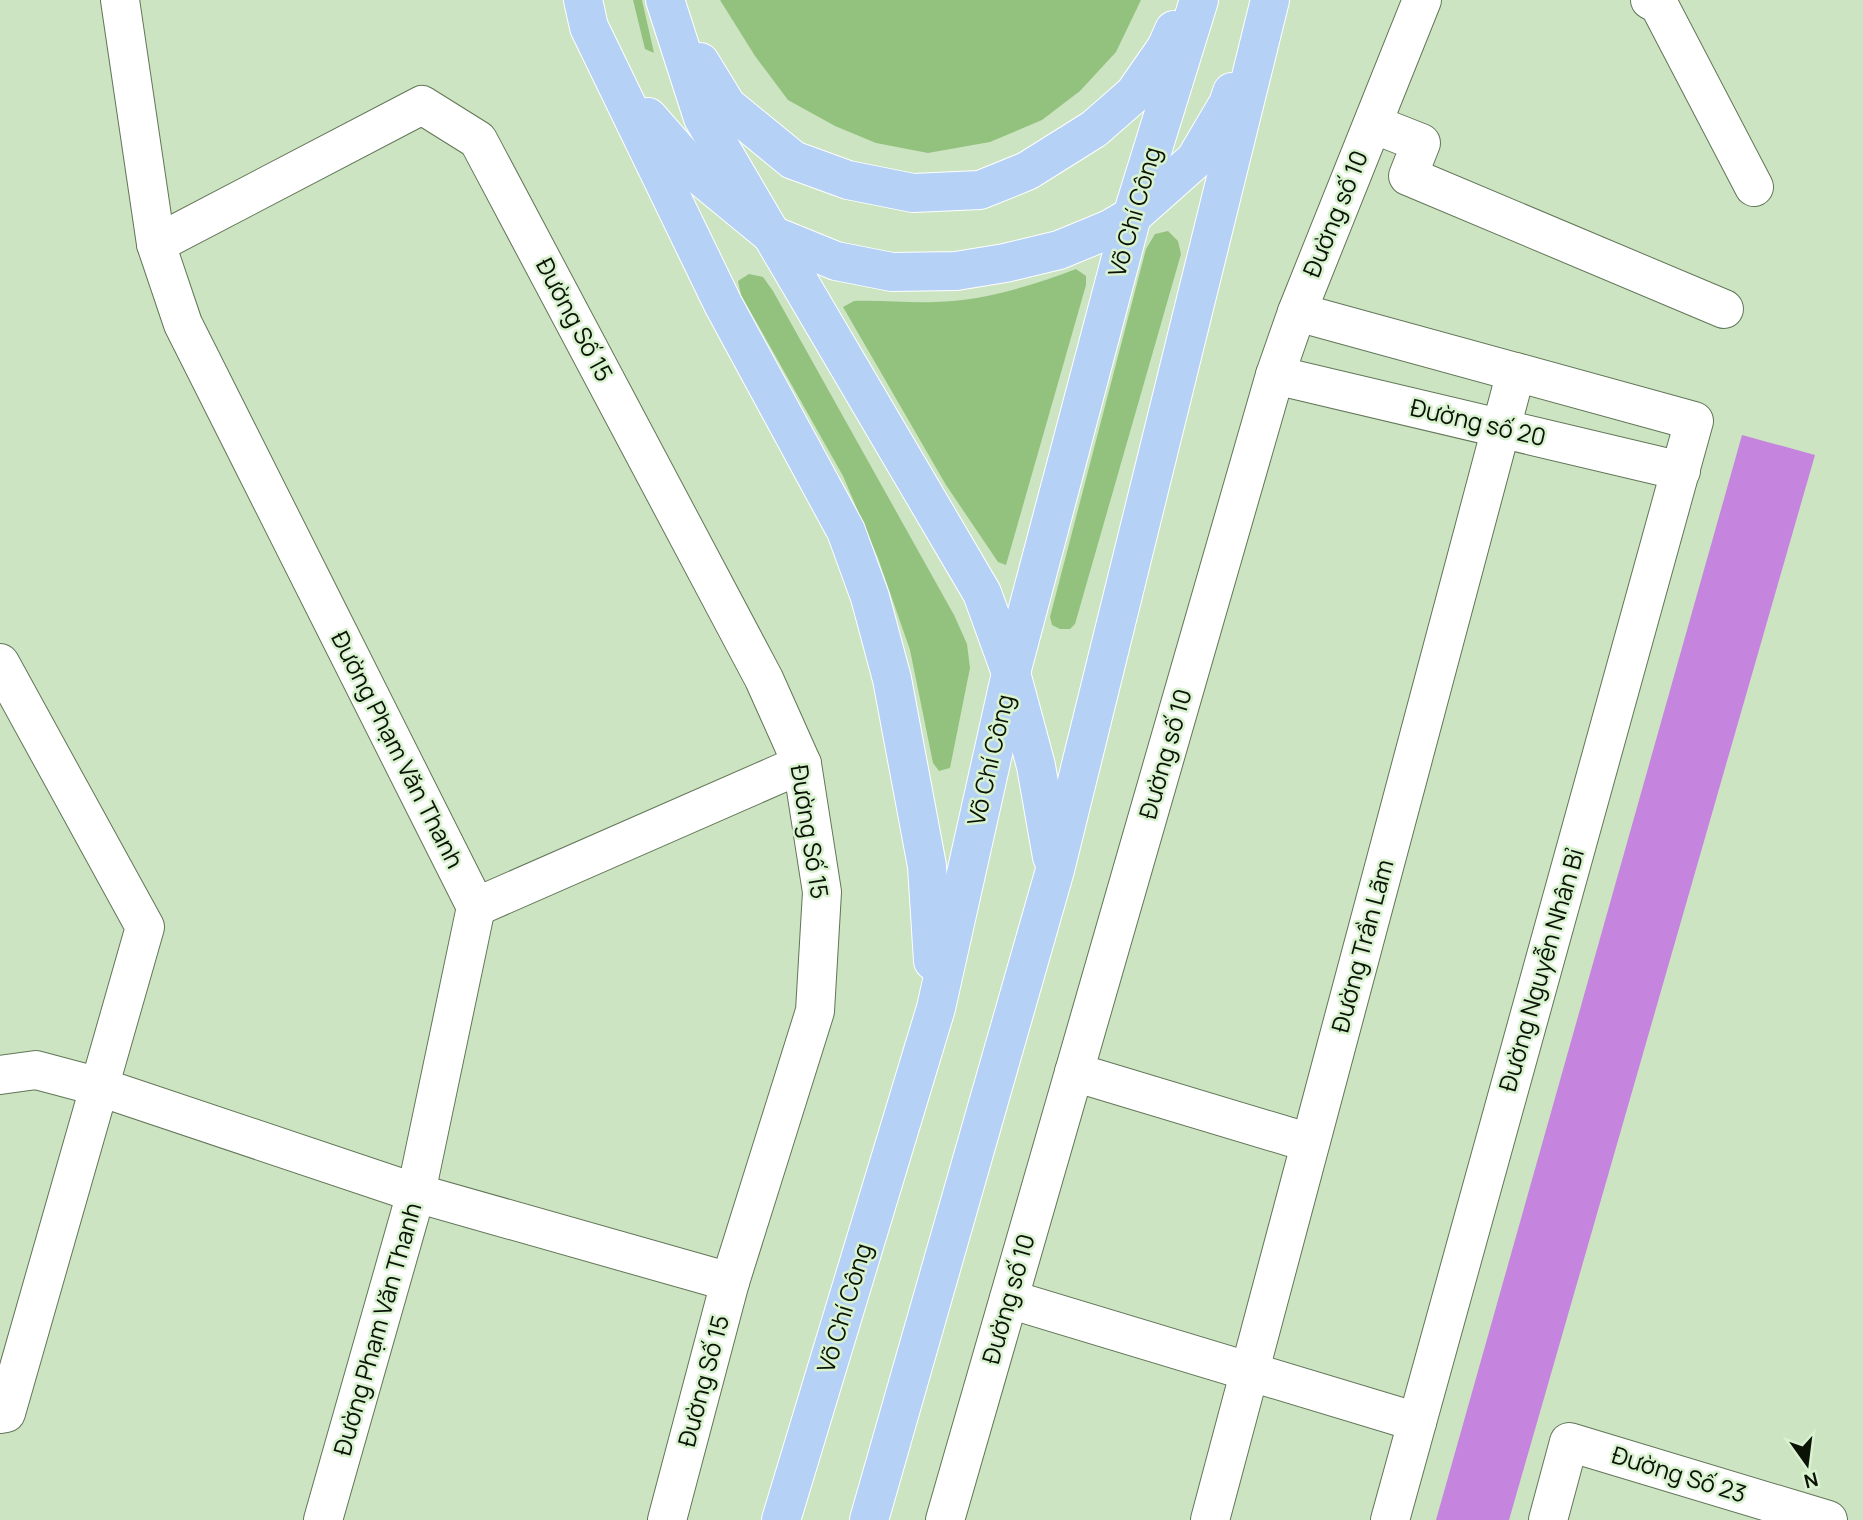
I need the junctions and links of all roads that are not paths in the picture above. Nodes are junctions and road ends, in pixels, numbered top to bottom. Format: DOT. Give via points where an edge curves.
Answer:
graph roads {
  1 [pos="120,0"];
  2 [pos="1189,0"];
  3 [pos="1199,0"];
  4 [pos="1267,0"];
  5 [pos="1422,0"];
  6 [pos="1650,0"];
  7 [pos="666,4"];
  8 [pos="586,14"];
  9 [pos="1373,124"];
  10 [pos="1754,187"];
  11 [pos="1132,216"];
  12 [pos="772,235"];
  13 [pos="156,244"];
  14 [pos="1724,309"];
  15 [pos="1297,312"];
  16 [pos="1516,372"];
  17 [pos="1275,375"];
  18 [pos="1501,429"];
  19 [pos="1681,471"];
  20 [pos="0,663"];
  21 [pos="1011,673"];
  22 [pos="802,764"];
  23 [pos="1055,870"];
  24 [pos="477,907"];
  25 [pos="936,1008"];
  26 [pos="1074,1072"];
  27 [pos="0,1075"];
  28 [pos="100,1087"];
  29 [pos="1310,1143"];
  30 [pos="416,1193"];
  31 [pos="730,1282"];
  32 [pos="1009,1299"];
  33 [pos="0,1371"];
  34 [pos="1249,1372"];
  35 [pos="2,1422"];
  36 [pos="1417,1422"];
  37 [pos="323,1520"];
  38 [pos="667,1520"];
  39 [pos="781,1520"];
  40 [pos="869,1520"];
  41 [pos="945,1520"];
  42 [pos="1210,1520"];
  43 [pos="1390,1520"];
  44 [pos="1548,1520"];
  45 [pos="1828,1520"];
  1 -- 13 [label="street, Đường Phạm Văn Thanh"];
  2 -- 7 [label="main road" via="1166,48 1134,94 1094,129 1027,171 981,190 913,193 848,180 793,160 727,106"];
  3 -- 11 [label="main road, Võ Chí Công"];
  4 -- 11 [label="main road" via="1228,104 1195,160"];
  4 -- 23 [label="main road"];
  5 -- 9 [label="street, Đường số 10"];
  6 -- 10 [label="street" via="1660,5"];
  7 -- 12 [label="main road" via="704,118"];
  8 -- 12 [label="main road" via="628,94 699,175"];
  8 -- 25 [label="main road" via="723,304 846,531 870,597 892,679 928,866"];
  9 -- 14 [label="street" via="1421,143 1408,176"];
  9 -- 15 [label="street, Đường số 10"];
  11 -- 12 [label="main road" via="1059,250 956,271 892,272 835,261"];
  11 -- 21 [label="main road, Võ Chí Công"];
  12 -- 21 [label="main road" via="982,593"];
  13 -- 22 [label="street, Đường Số 15" via="422,105 478,140 764,679"];
  13 -- 24 [label="street, Đường Phạm Văn Thanh" via="183,324"];
  15 -- 16 [label="street"];
  15 -- 17 [label="street, Đường số 10"];
  16 -- 18 [label="street, Đường Trần Lãm"];
  16 -- 19 [label="street, Đường Nguyễn Nhân Bỉ" via="1694,421"];
  17 -- 18 [label="street, Đường số 20"];
  17 -- 26 [label="street, Đường số 10"];
  18 -- 19 [label="street, Đường số 20"];
  18 -- 29 [label="street, Đường Trần Lãm"];
  19 -- 36 [label="street, Đường Nguyễn Nhân Bỉ"];
  20 -- 28 [label="street" via="145,927"];
  21 -- 23 [label="main road" via="1036,766"];
  21 -- 25 [label="main road, Võ Chí Công"];
  22 -- 24 [label="street"];
  22 -- 31 [label="street, Đường Số 15" via="822,892 816,1011"];
  23 -- 40 [label="main road"];
  24 -- 30 [label="street, Đường Phạm Văn Thanh"];
  25 -- 39 [label="main road, Võ Chí Công"];
  26 -- 29 [label="street"];
  26 -- 32 [label="street, Đường số 10"];
  27 -- 28 [label="street" via="36,1070"];
  28 -- 30 [label="street"];
  28 -- 35 [label="street"];
  29 -- 34 [label="street, Đường Trần Lãm"];
  30 -- 31 [label="street"];
  30 -- 37 [label="street, Đường Phạm Văn Thanh"];
  31 -- 38 [label="street, Đường Số 15"];
  32 -- 34 [label="street"];
  32 -- 41 [label="street, Đường số 10"];
  33 -- 35 [label="street"];
  34 -- 36 [label="street"];
  34 -- 42 [label="street, Đường Trần Lãm"];
  36 -- 43 [label="street, Đường Nguyễn Nhân Bỉ"];
  44 -- 45 [label="street, Đường Số 23" via="1569,1442"];
}
